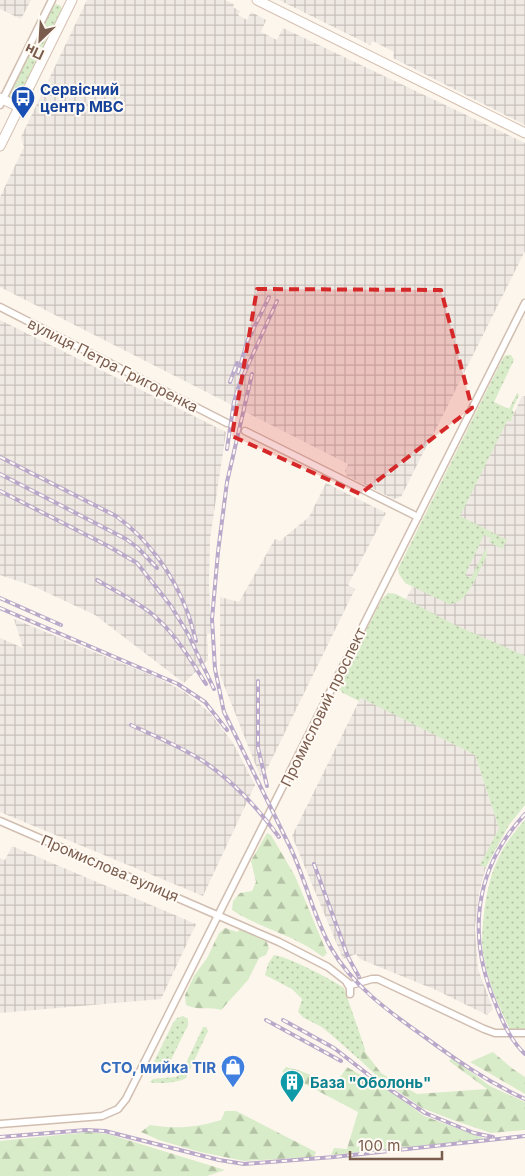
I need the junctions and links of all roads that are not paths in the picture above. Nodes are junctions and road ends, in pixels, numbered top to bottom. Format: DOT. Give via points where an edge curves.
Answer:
graph roads {
  1 [pos="52,0"];
  2 [pos="72,0"];
  3 [pos="258,0"];
  4 [pos="1,101"];
  5 [pos="19,107"];
  6 [pos="525,133"];
  7 [pos="0,146"];
  8 [pos="525,302"];
  9 [pos="0,307"];
  10 [pos="227,423"];
  11 [pos="245,431"];
  12 [pos="418,516"];
  13 [pos="0,822"];
  14 [pos="219,915"];
  15 [pos="347,983"];
  16 [pos="350,994"];
  17 [pos="525,1034"];
  18 [pos="0,1124"];
  1 -- 4 [label="street"];
  2 -- 5 [label="street"];
  3 -- 6 [label="street"];
  4 -- 5 [label="street"];
  5 -- 7 [label="street"];
  8 -- 12 [label="street, Промисловий проспект"];
  9 -- 10 [label="street, вулиця Петра Григоренка"];
  11 -- 12 [label="street"];
  12 -- 14 [label="street, Промисловий проспект"];
  13 -- 14 [label="street, Промислова вулиця"];
  14 -- 15 [label="street, Промислова вулиця" via="321,962"];
  14 -- 18 [label="street, Промисловий проспект" via="138,1078 118,1109 108,1115 94,1117"];
  15 -- 16 [label="street"];
  15 -- 17 [label="street" via="355,985 378,979 490,1031"];
}
